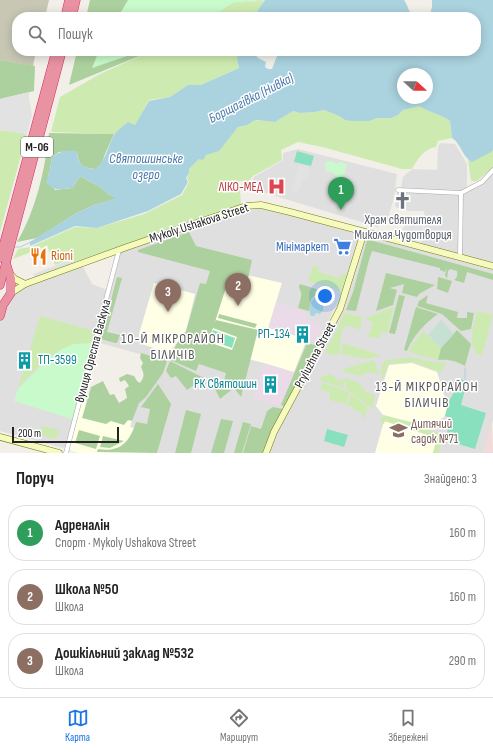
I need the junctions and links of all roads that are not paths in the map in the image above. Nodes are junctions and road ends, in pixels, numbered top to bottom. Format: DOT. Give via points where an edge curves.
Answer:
graph roads {
  1 [pos="70,0"];
  2 [pos="76,0"];
  3 [pos="66,12"];
  4 [pos="73,12"];
  5 [pos="55,56"];
  6 [pos="61,56"];
  7 [pos="493,170"];
  8 [pos="398,190"];
  9 [pos="461,193"];
  10 [pos="364,232"];
  11 [pos="8,241"];
  12 [pos="119,250"];
  13 [pos="4,257"];
  14 [pos="460,258"];
  15 [pos="493,266"];
  16 [pos="9,272"];
  17 [pos="25,284"];
  18 [pos="0,285"];
  19 [pos="11,293"];
  20 [pos="0,316"];
  21 [pos="0,437"];
  22 [pos="59,453"];
  23 [pos="66,453"];
  24 [pos="266,453"];
  1 -- 3 [label="highway"];
  2 -- 4 [label="highway"];
  5 -- 11 [label="highway, М-06"];
  6 -- 11 [label="highway, М-06"];
  7 -- 9 [label="street" via="482,182"];
  8 -- 9 [label="street"];
  9 -- 14 [label="street"];
  10 -- 12 [label="street, Mykoly Ushakova Street" via="268,206 251,205"];
  10 -- 14 [label="street, Mykoly Ushakova Street"];
  10 -- 24 [label="street, Pryluzhna Street" via="340,309 274,432"];
  11 -- 13 [label="highway, М-06"];
  12 -- 17 [label="street, Mykoly Ushakova Street"];
  12 -- 23 [label="street, вулиця Ореста Васкула"];
  13 -- 16 [label="highway"];
  13 -- 18 [label="highway, М-06"];
  14 -- 15 [label="street, Mykoly Ushakova Street"];
  16 -- 17 [label="street"];
  16 -- 19 [label="highway"];
  17 -- 19 [label="street, Mykoly Ushakova Street"];
  19 -- 20 [label="highway"];
  21 -- 22 [label="street"];
}
